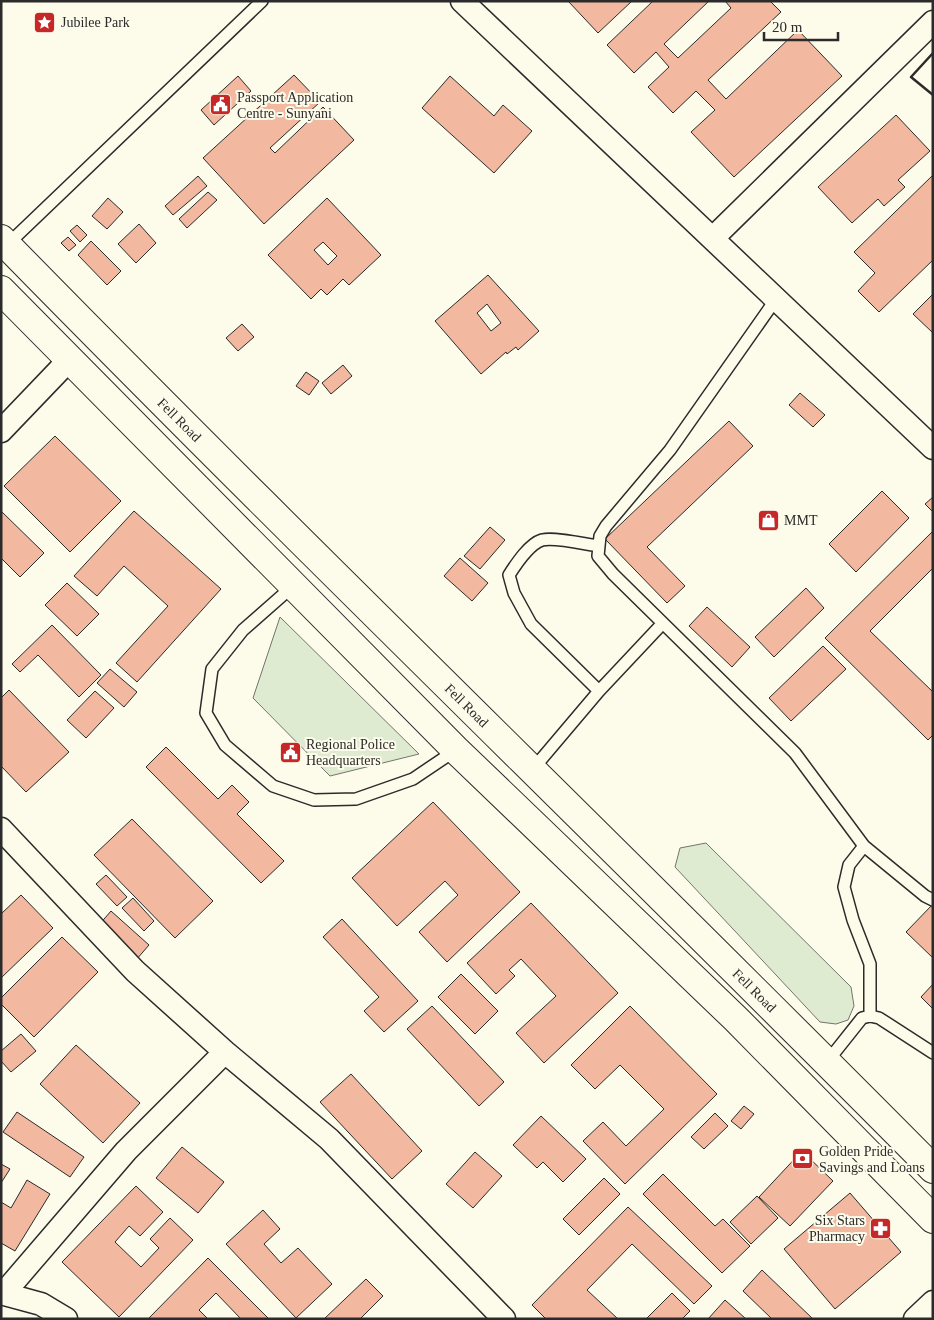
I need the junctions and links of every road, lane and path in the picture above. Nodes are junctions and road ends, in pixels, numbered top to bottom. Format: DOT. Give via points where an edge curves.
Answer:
graph roads {
  1 [pos="262,1"];
  2 [pos="462,1"];
  3 [pos="933,22"];
  4 [pos="713,238"];
  5 [pos="4,242"];
  6 [pos="1,290"];
  7 [pos="776,299"];
  8 [pos="69,360"];
  9 [pos="1,431"];
  10 [pos="933,448"];
  11 [pos="598,546"];
  12 [pos="293,586"];
  13 [pos="662,624"];
  14 [pos="598,691"];
  15 [pos="456,750"];
  16 [pos="533,769"];
  17 [pos="1,828"];
  18 [pos="864,846"];
  19 [pos="933,900"];
  20 [pos="870,1016"];
  21 [pos="225,1052"];
  22 [pos="933,1053"];
  23 [pos="827,1062"];
  24 [pos="933,1169"];
  25 [pos="933,1219"];
  26 [pos="3,1293"];
  27 [pos="933,1302"];
  28 [pos="66,1319"];
  29 [pos="504,1319"];
  30 [pos="915,1319"];
  1 -- 5 [label="lane" via="193,69"];
  2 -- 4 [label="street"];
  3 -- 4 [label="street"];
  4 -- 7 [label="street"];
  5 -- 16 [label="main road, Fell Road"];
  6 -- 8 [label="main road"];
  7 -- 10 [label="street"];
  7 -- 11 [label="lane" via="670,450 606,526"];
  8 -- 9 [label="street"];
  8 -- 12 [label="main road"];
  11 -- 13 [label="lane" via="598,556"];
  11 -- 14 [label="lane" via="541,540 522,554 509,575 514,593 531,624"];
  12 -- 15 [label="main road"];
  12 -- 15 [label="lane" via="243,630 212,669 206,713 225,745 273,786 314,800 356,799 413,778"];
  13 -- 14 [label="lane"];
  13 -- 18 [label="lane" via="795,753"];
  14 -- 16 [label="lane"];
  15 -- 25 [label="main road" via="736,1020"];
  16 -- 23 [label="main road, Fell Road"];
  17 -- 21 [label="street" via="135,971"];
  18 -- 19 [label="lane"];
  18 -- 20 [label="lane" via="849,865 844,888 870,964"];
  20 -- 22 [label="lane" via="879,1018"];
  20 -- 23 [label="lane" via="862,1018"];
  21 -- 26 [label="street" via="126,1151"];
  21 -- 29 [label="street" via="329,1138"];
  23 -- 24 [label="main road, Fell Road"];
  26 -- 28 [label="street" via="41,1304"];
  27 -- 30 [label="street"];
}
